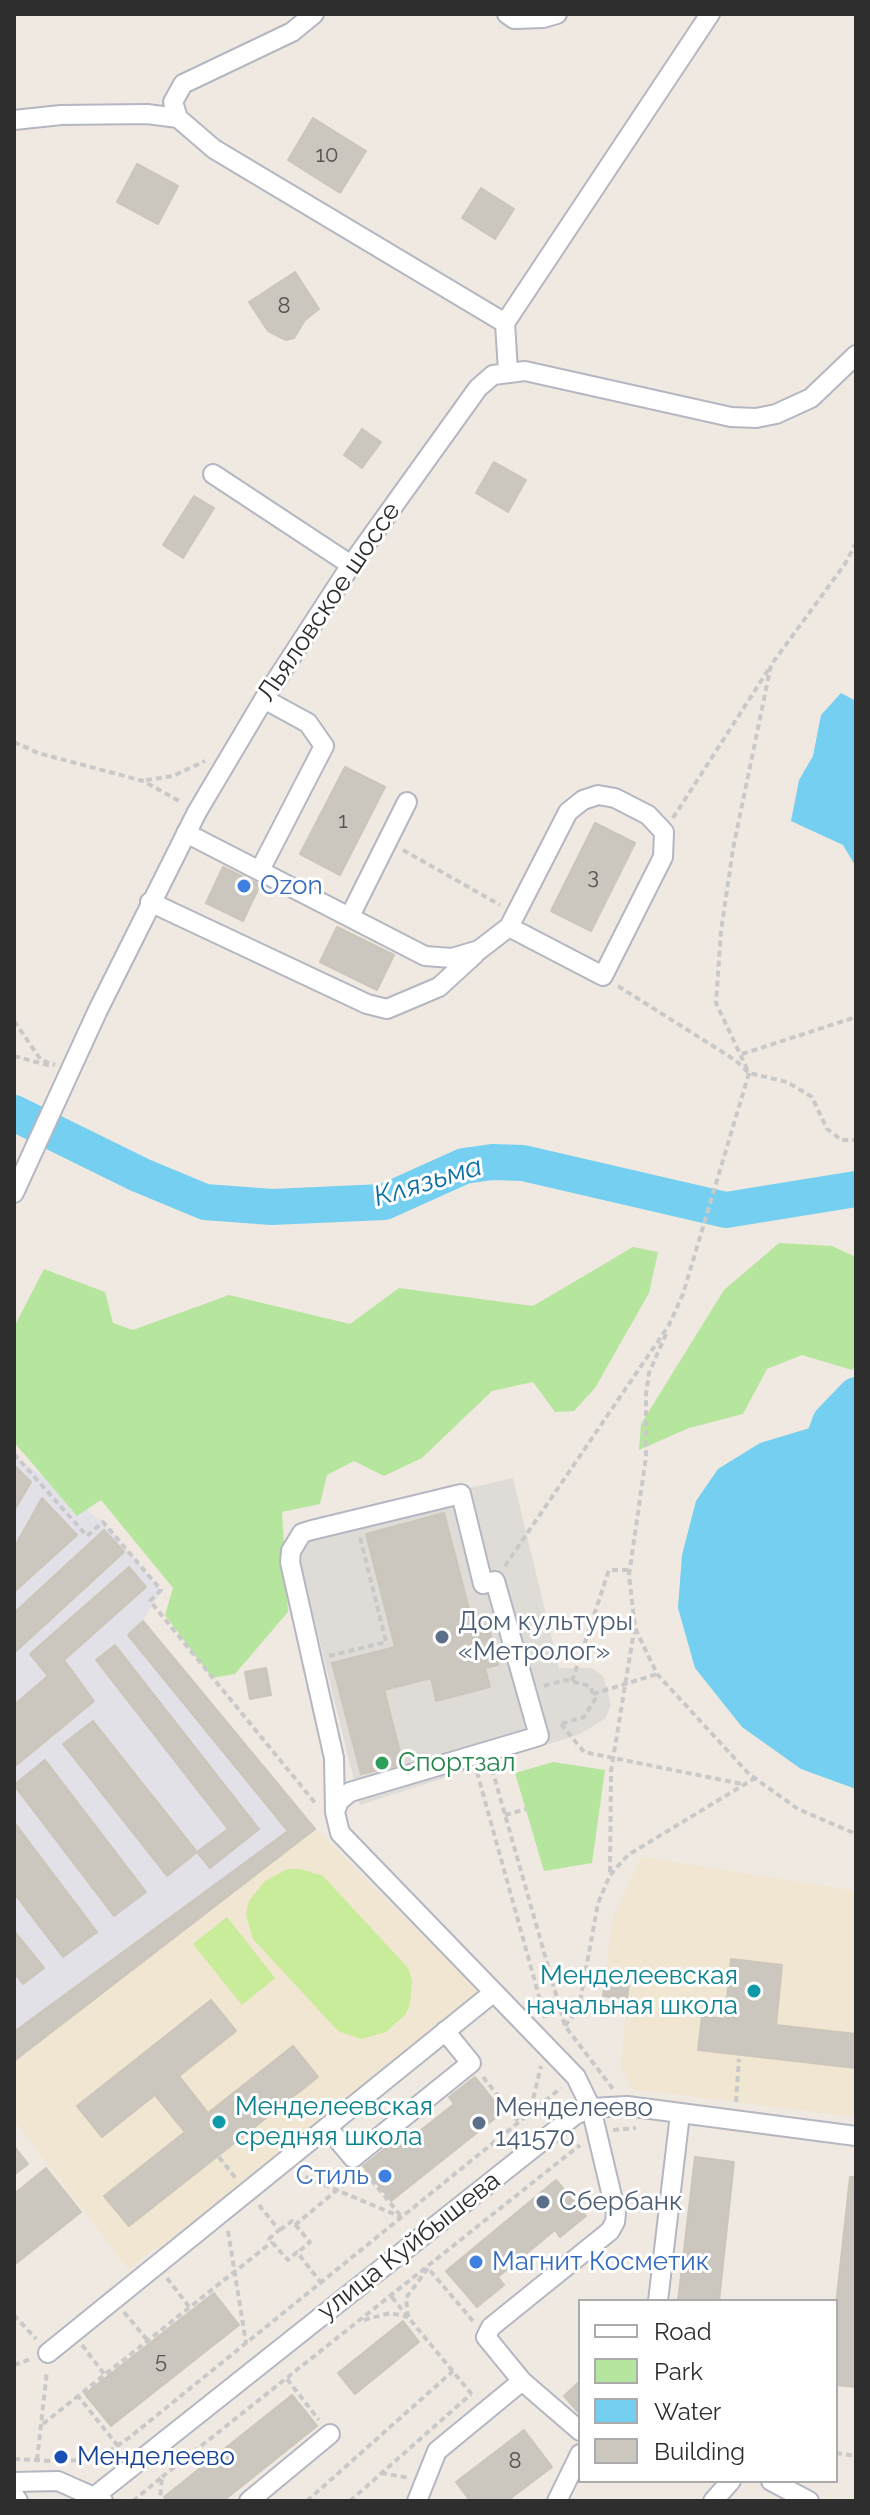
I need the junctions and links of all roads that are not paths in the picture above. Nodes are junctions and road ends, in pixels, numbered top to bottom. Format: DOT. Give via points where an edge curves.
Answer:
graph roads {
  1 [pos="314,14"];
  2 [pos="507,14"];
  3 [pos="557,14"];
  4 [pos="710,14"];
  5 [pos="178,118"];
  6 [pos="14,120"];
  7 [pos="505,323"];
  8 [pos="856,355"];
  9 [pos="508,371"];
  10 [pos="213,474"];
  11 [pos="351,565"];
  12 [pos="264,699"];
  13 [pos="407,802"];
  14 [pos="186,833"];
  15 [pos="261,868"];
  16 [pos="150,902"];
  17 [pos="350,916"];
  18 [pos="512,921"];
  19 [pos="479,950"];
  20 [pos="14,1193"];
  21 [pos="328,1810"];
  22 [pos="494,1992"];
  23 [pos="445,2031"];
  24 [pos="591,2108"];
  25 [pos="679,2121"];
  26 [pos="327,2127"];
  27 [pos="856,2136"];
  28 [pos="658,2299"];
  29 [pos="48,2353"];
  30 [pos="522,2381"];
  31 [pos="578,2429"];
  32 [pos="330,2434"];
  33 [pos="578,2458"];
  34 [pos="14,2482"];
  35 [pos="729,2483"];
  36 [pos="775,2483"];
  37 [pos="14,2495"];
  38 [pos="98,2499"];
  39 [pos="18,2501"];
  40 [pos="249,2501"];
  41 [pos="417,2501"];
  42 [pos="557,2501"];
  43 [pos="713,2501"];
  44 [pos="809,2501"];
  1 -- 5 [label="street" via="292,32 183,84 173,102"];
  2 -- 3 [label="street" via="514,19"];
  4 -- 7 [label="street"];
  5 -- 6 [label="street" via="61,115"];
  5 -- 7 [label="street" via="214,149"];
  7 -- 9 [label="street"];
  8 -- 9 [label="street" via="811,398 756,418"];
  9 -- 11 [label="street, Льяловское шоссе" via="493,375 463,404"];
  10 -- 11 [label="street"];
  11 -- 12 [label="street, Льяловское шоссе"];
  12 -- 14 [label="street, Льяловское шоссе"];
  12 -- 15 [label="street" via="308,723 324,746"];
  13 -- 17 [label="street"];
  14 -- 15 [label="street"];
  14 -- 16 [label="street, Льяловское шоссе"];
  15 -- 17 [label="street"];
  16 -- 19 [label="street" via="387,1009 439,987"];
  16 -- 20 [label="street, Льяловское шоссе"];
  17 -- 19 [label="street" via="425,956 452,958"];
  18 -- 18 [label="street" via="568,812 583,800 598,795 615,798 648,815 664,832 663,857 603,976"];
  18 -- 19 [label="street"];
  21 -- 21 [label="street" via="334,1758 291,1551 302,1533 461,1494 483,1584 495,1581 539,1736 350,1792"];
  21 -- 22 [label="street" via="340,1833"];
  22 -- 23 [label="street"];
  22 -- 24 [label="street" via="576,2077"];
  23 -- 26 [label="street"];
  23 -- 26 [label="street" via="471,2063 353,2158"];
  24 -- 25 [label="street, улица Куйбышева" via="627,2106"];
  24 -- 30 [label="street" via="615,2222 491,2327 490,2342"];
  24 -- 38 [label="street, улица Куйбышева" via="563,2125"];
  25 -- 27 [label="street, улица Куйбышева" via="735,2121"];
  25 -- 28 [label="street"];
  26 -- 29 [label="street"];
  30 -- 31 [label="street"];
  30 -- 41 [label="street" via="437,2451"];
  32 -- 40 [label="street"];
  33 -- 42 [label="street"];
  34 -- 38 [label="street" via="58,2481"];
  35 -- 43 [label="street"];
  36 -- 44 [label="street"];
  37 -- 39 [label="street"];
}
